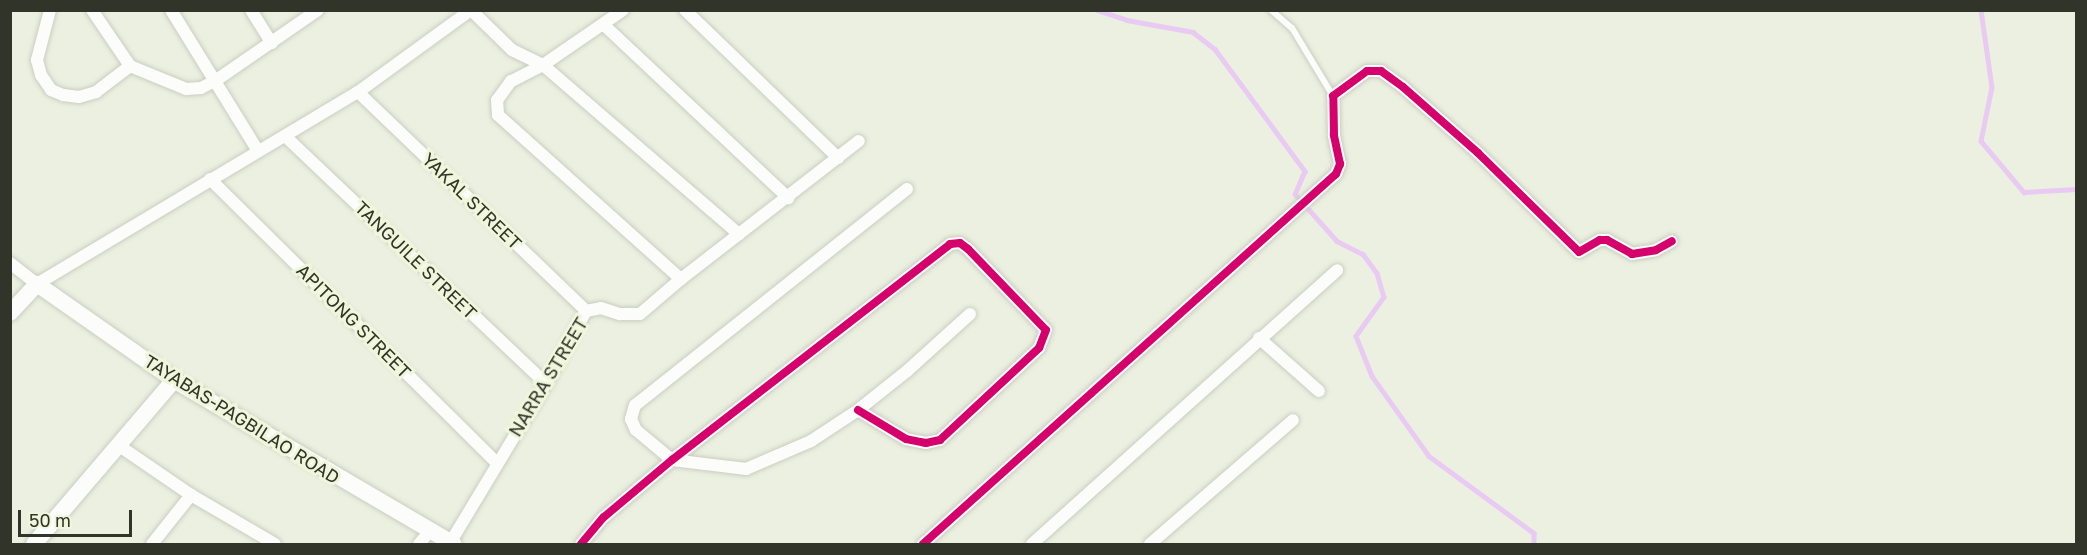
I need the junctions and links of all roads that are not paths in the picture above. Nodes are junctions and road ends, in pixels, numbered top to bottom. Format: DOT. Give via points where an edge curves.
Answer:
graph roads {
  1 [pos="50,10"];
  2 [pos="92,10"];
  3 [pos="171,10"];
  4 [pos="251,10"];
  5 [pos="318,10"];
  6 [pos="471,10"];
  7 [pos="623,10"];
  8 [pos="685,10"];
  9 [pos="1271,10"];
  10 [pos="604,25"];
  11 [pos="272,43"];
  12 [pos="543,65"];
  13 [pos="130,66"];
  14 [pos="215,81"];
  15 [pos="358,92"];
  16 [pos="1333,96"];
  17 [pos="286,137"];
  18 [pos="859,141"];
  19 [pos="258,151"];
  20 [pos="838,158"];
  21 [pos="210,179"];
  22 [pos="907,189"];
  23 [pos="788,198"];
  24 [pos="739,234"];
  25 [pos="1672,241"];
  26 [pos="10,263"];
  27 [pos="1336,270"];
  28 [pos="681,279"];
  29 [pos="37,284"];
  30 [pos="586,311"];
  31 [pos="10,313"];
  32 [pos="970,314"];
  33 [pos="1259,339"];
  34 [pos="174,380"];
  35 [pos="546,384"];
  36 [pos="1319,391"];
  37 [pos="858,410"];
  38 [pos="1293,420"];
  39 [pos="118,445"];
  40 [pos="672,460"];
  41 [pos="497,463"];
  42 [pos="191,495"];
  43 [pos="424,538"];
  44 [pos="34,544"];
  45 [pos="152,544"];
  46 [pos="275,544"];
  47 [pos="451,544"];
  48 [pos="581,544"];
  49 [pos="923,544"];
  50 [pos="1032,544"];
  51 [pos="1150,544"];
  1 -- 13 [label="street" via="37,60 51,90 80,97 96,92"];
  2 -- 13 [label="street"];
  3 -- 14 [label="street"];
  4 -- 11 [label="street"];
  5 -- 11 [label="street"];
  6 -- 12 [label="street" via="512,51"];
  6 -- 15 [label="street"];
  7 -- 10 [label="street"];
  8 -- 20 [label="street"];
  9 -- 16 [label="lane" via="1292,28"];
  10 -- 12 [label="street"];
  10 -- 23 [label="street"];
  11 -- 14 [label="street"];
  12 -- 24 [label="street"];
  12 -- 28 [label="street" via="511,81 497,100 498,115"];
  13 -- 14 [label="street" via="186,89 201,88"];
  14 -- 19 [label="street"];
  15 -- 17 [label="street"];
  15 -- 30 [label="street, YAKAL STREET"];
  16 -- 25 [label="street" via="1366,71 1381,71 1478,153 1579,252 1600,240 1632,254 1656,250"];
  16 -- 49 [label="street" via="1340,164 1336,174"];
  17 -- 19 [label="street"];
  17 -- 35 [label="street, TANGUILE STREET"];
  18 -- 20 [label="street, NARRA STREET"];
  19 -- 21 [label="street"];
  20 -- 23 [label="street, NARRA STREET"];
  21 -- 29 [label="street"];
  21 -- 41 [label="street, APITONG STREET"];
  22 -- 40 [label="street" via="635,405 631,419 636,430"];
  23 -- 24 [label="street, NARRA STREET"];
  24 -- 28 [label="street, NARRA STREET"];
  26 -- 29 [label="street"];
  27 -- 33 [label="street"];
  28 -- 30 [label="street, NARRA STREET" via="640,314 620,314 601,308"];
  29 -- 31 [label="main road"];
  29 -- 34 [label="main road, TAYABAS-PAGBILAO ROAD"];
  30 -- 35 [label="street, NARRA STREET"];
  32 -- 37 [label="street"];
  33 -- 36 [label="street"];
  33 -- 50 [label="street"];
  34 -- 39 [label="main road"];
  34 -- 43 [label="main road, TAYABAS-PAGBILAO ROAD"];
  35 -- 41 [label="street, NARRA STREET"];
  37 -- 40 [label="street" via="811,441 746,469"];
  37 -- 40 [label="street" via="906,439 926,443 940,440 1040,348 1046,330 968,249 960,243 950,244"];
  38 -- 51 [label="street"];
  39 -- 42 [label="street"];
  39 -- 44 [label="main road"];
  40 -- 48 [label="street" via="604,517"];
  41 -- 47 [label="street, NARRA STREET"];
  42 -- 45 [label="street"];
  42 -- 46 [label="street"];
  43 -- 47 [label="main road, TAYABAS-PAGBILAO ROAD"];
}
